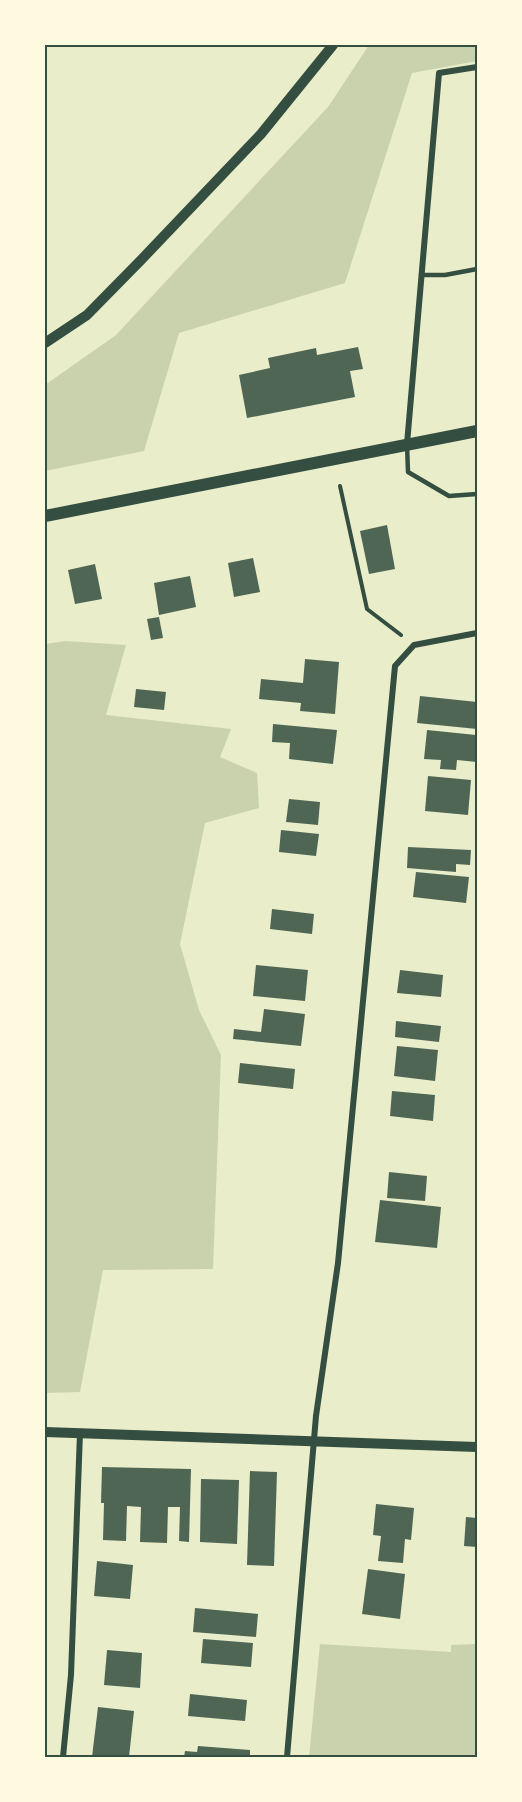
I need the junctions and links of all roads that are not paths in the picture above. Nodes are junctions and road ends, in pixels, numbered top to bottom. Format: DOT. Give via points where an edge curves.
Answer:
graph roads {
  1 [pos="333,45"];
  2 [pos="477,67"];
  3 [pos="477,268"];
  4 [pos="421,275"];
  5 [pos="45,343"];
  6 [pos="477,431"];
  7 [pos="407,445"];
  8 [pos="477,494"];
  9 [pos="45,516"];
  10 [pos="477,633"];
  11 [pos="45,1432"];
  12 [pos="80,1433"];
  13 [pos="314,1441"];
  14 [pos="477,1447"];
  15 [pos="63,1757"];
  16 [pos="287,1757"];
  1 -- 5 [label="street" via="261,134 159,242 87,315"];
  2 -- 4 [label="street" via="439,73"];
  3 -- 4 [label="lane"];
  4 -- 7 [label="street"];
  6 -- 7 [label="main road"];
  7 -- 8 [label="lane" via="408,472 449,496"];
  7 -- 9 [label="main road"];
  10 -- 13 [label="street" via="414,645 395,666 338,1263"];
  11 -- 12 [label="street"];
  12 -- 13 [label="street"];
  12 -- 15 [label="street" via="71,1675"];
  13 -- 14 [label="street"];
  13 -- 16 [label="street"];
}
